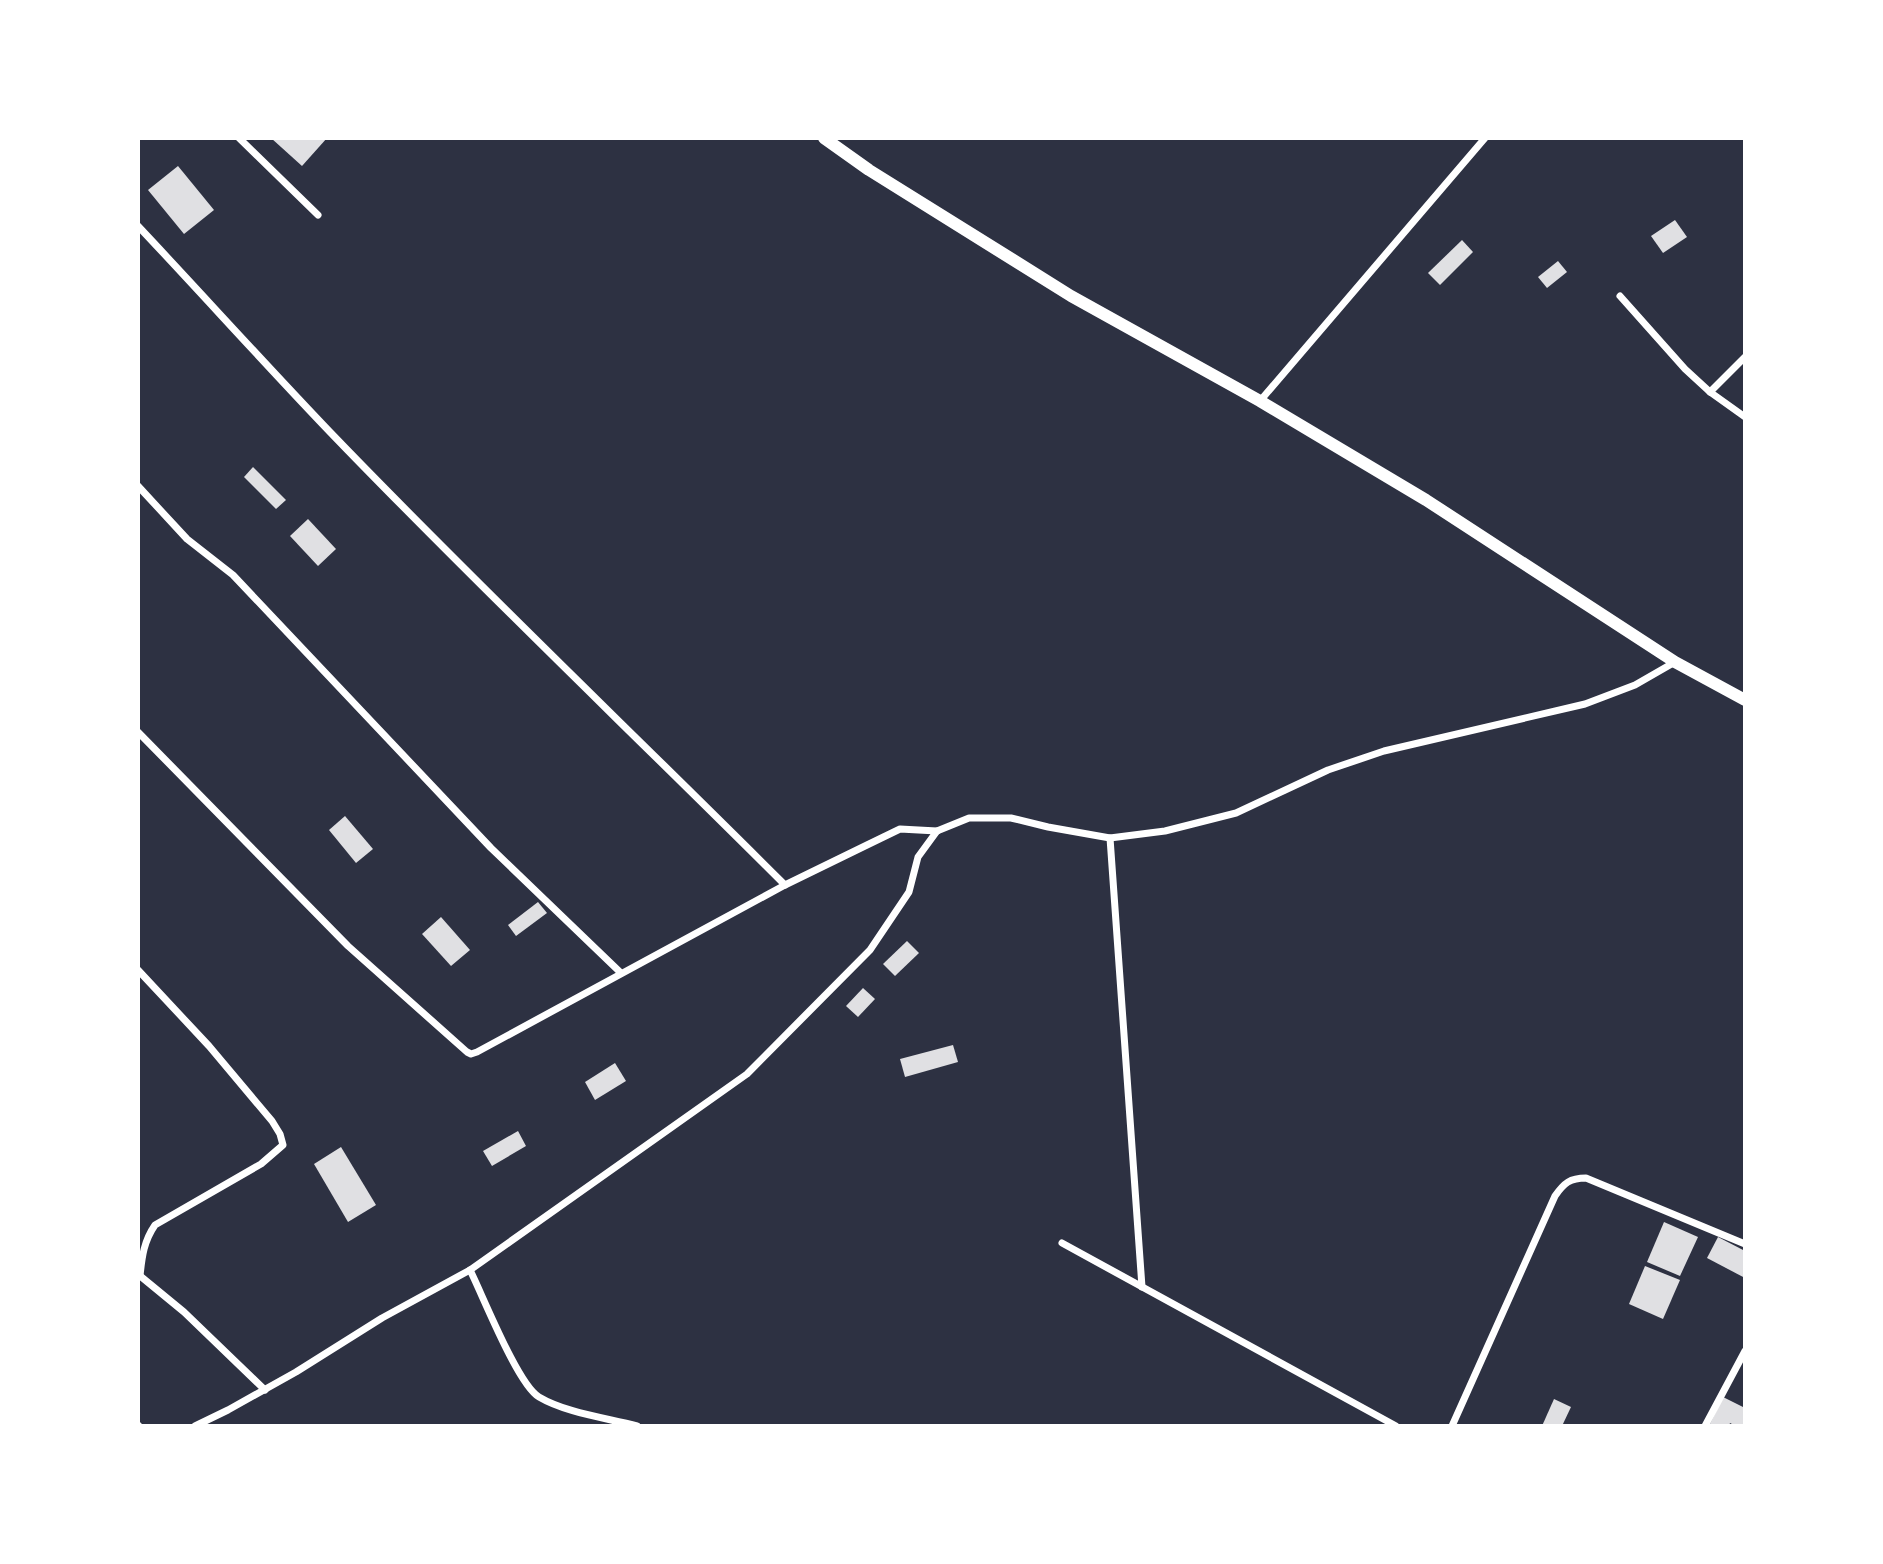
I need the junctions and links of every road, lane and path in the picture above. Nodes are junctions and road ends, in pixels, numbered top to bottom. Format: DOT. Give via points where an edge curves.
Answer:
graph roads {
  1 [pos="239,138"];
  2 [pos="824,138"];
  3 [pos="1485,138"];
  4 [pos="318,215"];
  5 [pos="138,226"];
  6 [pos="1620,296"];
  7 [pos="1745,358"];
  8 [pos="1710,392"];
  9 [pos="1260,401"];
  10 [pos="1745,417"];
  11 [pos="138,486"];
  12 [pos="1675,662"];
  13 [pos="1745,700"];
  14 [pos="138,732"];
  15 [pos="937,831"];
  16 [pos="1110,838"];
  17 [pos="785,885"];
  18 [pos="138,970"];
  19 [pos="621,973"];
  20 [pos="1062,1243"];
  21 [pos="1745,1244"];
  22 [pos="470,1270"];
  23 [pos="139,1275"];
  24 [pos="1142,1287"];
  25 [pos="1745,1351"];
  26 [pos="265,1390"];
  27 [pos="621,1424"];
  28 [pos="195,1426"];
  29 [pos="637,1426"];
  30 [pos="1396,1426"];
  31 [pos="1452,1426"];
  32 [pos="1705,1426"];
  1 -- 4 [label="street"];
  2 -- 9 [label="main road" via="1071,296"];
  3 -- 9 [label="street"];
  5 -- 17 [label="street" via="526,631"];
  6 -- 8 [label="street"];
  7 -- 8 [label="street"];
  8 -- 10 [label="street"];
  9 -- 12 [label="main road" via="1426,500"];
  11 -- 19 [label="street" via="187,539 233,575 491,848"];
  12 -- 13 [label="main road"];
  12 -- 16 [label="street" via="1635,685 1585,704 1384,751 1328,770 1236,813 1164,831"];
  14 -- 19 [label="street" via="348,946 471,1054"];
  15 -- 16 [label="street" via="969,818 1010,818"];
  15 -- 17 [label="street" via="900,830"];
  15 -- 22 [label="street" via="918,857 909,892 870,950 747,1074"];
  16 -- 24 [label="street"];
  17 -- 19 [label="street"];
  18 -- 23 [label="street" via="263,1110 283,1145 261,1164 155,1225 142,1249"];
  20 -- 24 [label="street"];
  21 -- 31 [label="street" via="1586,1178 1562,1185"];
  22 -- 26 [label="street"];
  22 -- 27 [label="street" via="521,1377 536,1396"];
  23 -- 26 [label="street"];
  24 -- 30 [label="street"];
  25 -- 32 [label="street"];
  26 -- 28 [label="street"];
  27 -- 29 [label="street"];
}
